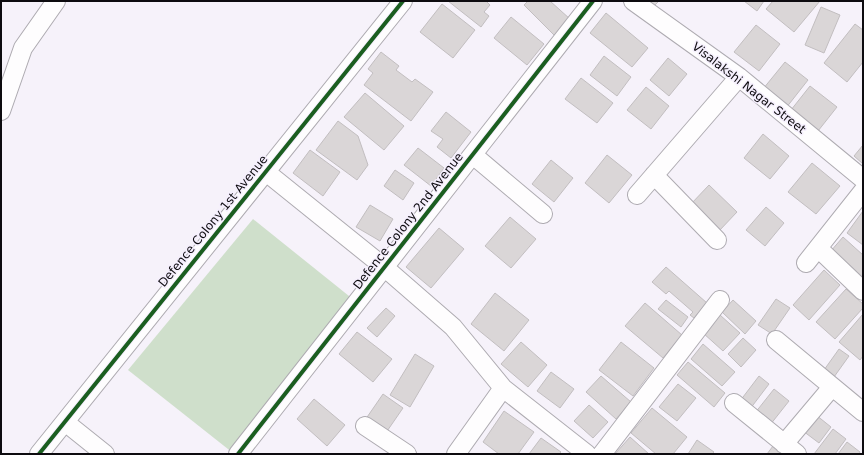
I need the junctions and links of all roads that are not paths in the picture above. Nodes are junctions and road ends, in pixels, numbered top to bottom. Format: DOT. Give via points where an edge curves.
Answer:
graph roads {
  1 [pos="56,1"];
  2 [pos="402,1"];
  3 [pos="593,1"];
  4 [pos="633,1"];
  5 [pos="739,77"];
  6 [pos="1,111"];
  7 [pos="473,155"];
  8 [pos="266,172"];
  9 [pos="654,175"];
  10 [pos="863,179"];
  11 [pos="863,191"];
  12 [pos="637,195"];
  13 [pos="543,214"];
  14 [pos="717,240"];
  15 [pos="818,248"];
  16 [pos="806,263"];
  17 [pos="384,267"];
  18 [pos="863,291"];
  19 [pos="720,300"];
  20 [pos="776,340"];
  21 [pos="832,387"];
  22 [pos="504,388"];
  23 [pos="734,403"];
  24 [pos="863,412"];
  25 [pos="65,422"];
  26 [pos="365,426"];
  27 [pos="790,449"];
  28 [pos="39,454"];
  29 [pos="105,454"];
  30 [pos="238,454"];
  31 [pos="407,454"];
  32 [pos="456,454"];
  33 [pos="587,454"];
  34 [pos="602,454"];
  1 -- 6 [label="street" via="23,48"];
  2 -- 8 [label="street, Defence Colony 1st Avenue"];
  3 -- 7 [label="street, Defence Colony 2nd Avenue"];
  4 -- 5 [label="street, Visalakshi Nagar Street"];
  5 -- 9 [label="street"];
  5 -- 10 [label="street, Visalakshi Nagar Street"];
  7 -- 13 [label="street"];
  7 -- 17 [label="street, Defence Colony 2nd Avenue"];
  8 -- 17 [label="street"];
  8 -- 25 [label="street, Defence Colony 1st Avenue"];
  9 -- 12 [label="street"];
  9 -- 14 [label="street"];
  11 -- 15 [label="street"];
  15 -- 16 [label="street"];
  15 -- 18 [label="street"];
  17 -- 22 [label="street" via="453,327"];
  17 -- 30 [label="street, Defence Colony 2nd Avenue"];
  19 -- 34 [label="street"];
  20 -- 21 [label="street"];
  21 -- 24 [label="street"];
  21 -- 27 [label="street"];
  22 -- 32 [label="street"];
  22 -- 33 [label="street"];
  23 -- 27 [label="street"];
  25 -- 28 [label="street, Defence Colony 1st Avenue"];
  25 -- 29 [label="street"];
  26 -- 31 [label="street"];
}
